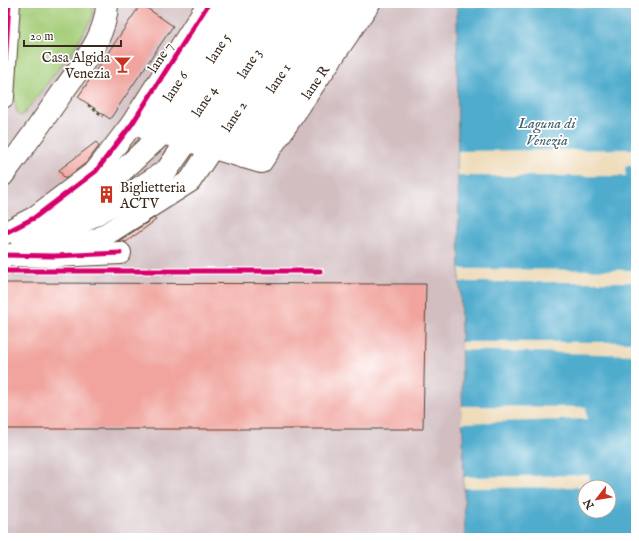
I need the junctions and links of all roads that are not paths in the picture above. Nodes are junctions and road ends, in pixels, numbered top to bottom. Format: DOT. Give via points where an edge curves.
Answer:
graph roads {
  1 [pos="8,3"];
  2 [pos="107,3"];
  3 [pos="209,3"];
  4 [pos="228,3"];
  5 [pos="247,3"];
  6 [pos="268,3"];
  7 [pos="287,3"];
  8 [pos="308,3"];
  9 [pos="328,3"];
  10 [pos="347,3"];
  11 [pos="369,3"];
  12 [pos="3,97"];
  13 [pos="195,142"];
  14 [pos="3,175"];
  15 [pos="9,240"];
  16 [pos="120,252"];
  17 [pos="3,255"];
  1 -- 12 [label="lane"];
  2 -- 14 [label="lane" via="100,33 91,51"];
  3 -- 13 [label="lane, lane 7"];
  4 -- 13 [label="lane, lane 6"];
  5 -- 13 [label="lane, lane 5"];
  6 -- 13 [label="lane, lane 4"];
  7 -- 13 [label="lane, lane 3"];
  8 -- 13 [label="lane, lane 2"];
  9 -- 13 [label="lane, lane 1"];
  10 -- 13 [label="lane, lane R"];
  11 -- 13 [label="lane, lane R"];
  13 -- 15 [label="lane" via="107,185"];
  13 -- 15 [label="lane" via="96,171"];
  13 -- 15 [label="lane" via="167,170 75,226"];
  16 -- 17 [label="lane" via="54,256"];
}
